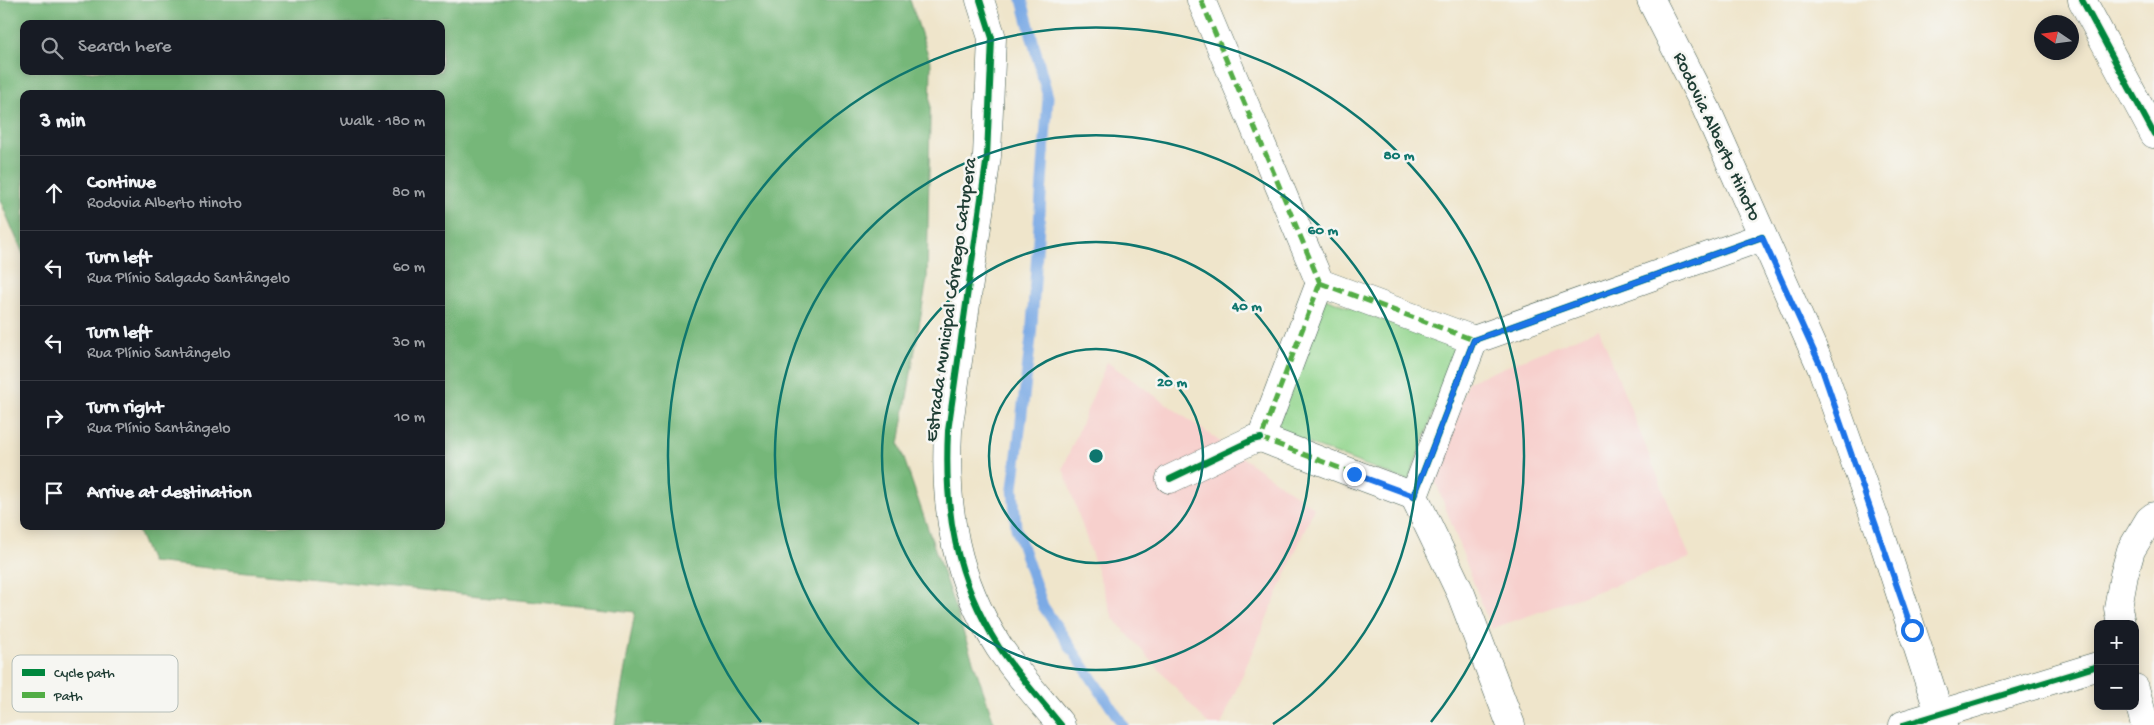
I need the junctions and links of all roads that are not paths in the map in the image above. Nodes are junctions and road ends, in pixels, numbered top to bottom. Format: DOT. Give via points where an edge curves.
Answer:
graph roads {
  1 [pos="980,0"];
  2 [pos="1201,0"];
  3 [pos="1651,0"];
  4 [pos="2082,0"];
  5 [pos="2147,105"];
  6 [pos="2154,134"];
  7 [pos="1762,237"];
  8 [pos="1320,283"];
  9 [pos="1474,340"];
  10 [pos="1261,438"];
  11 [pos="1170,479"];
  12 [pos="1414,496"];
  13 [pos="2154,516"];
  14 [pos="2120,620"];
  15 [pos="2094,667"];
  16 [pos="2139,703"];
  17 [pos="1942,719"];
  18 [pos="1061,725"];
  19 [pos="1511,725"];
  20 [pos="1903,725"];
  21 [pos="2145,725"];
  1 -- 18 [label="street, Estrada Municipal Córrego Catupera" via="992,38 987,156 948,431 948,511 967,584 982,616 1000,647"];
  2 -- 8 [label="street"];
  3 -- 7 [label="street, Rodovia Alberto Hinoto" via="1706,108"];
  4 -- 5 [label="street"];
  5 -- 6 [label="street"];
  7 -- 9 [label="street"];
  7 -- 17 [label="street, Rodovia Alberto Hinoto" via="1822,369"];
  8 -- 9 [label="street"];
  8 -- 10 [label="street"];
  9 -- 12 [label="street"];
  10 -- 11 [label="street"];
  10 -- 12 [label="street"];
  12 -- 19 [label="street" via="1461,594"];
  13 -- 14 [label="street" via="2131,550 2118,608"];
  15 -- 17 [label="street"];
  16 -- 21 [label="street"];
  17 -- 20 [label="street"];
}
